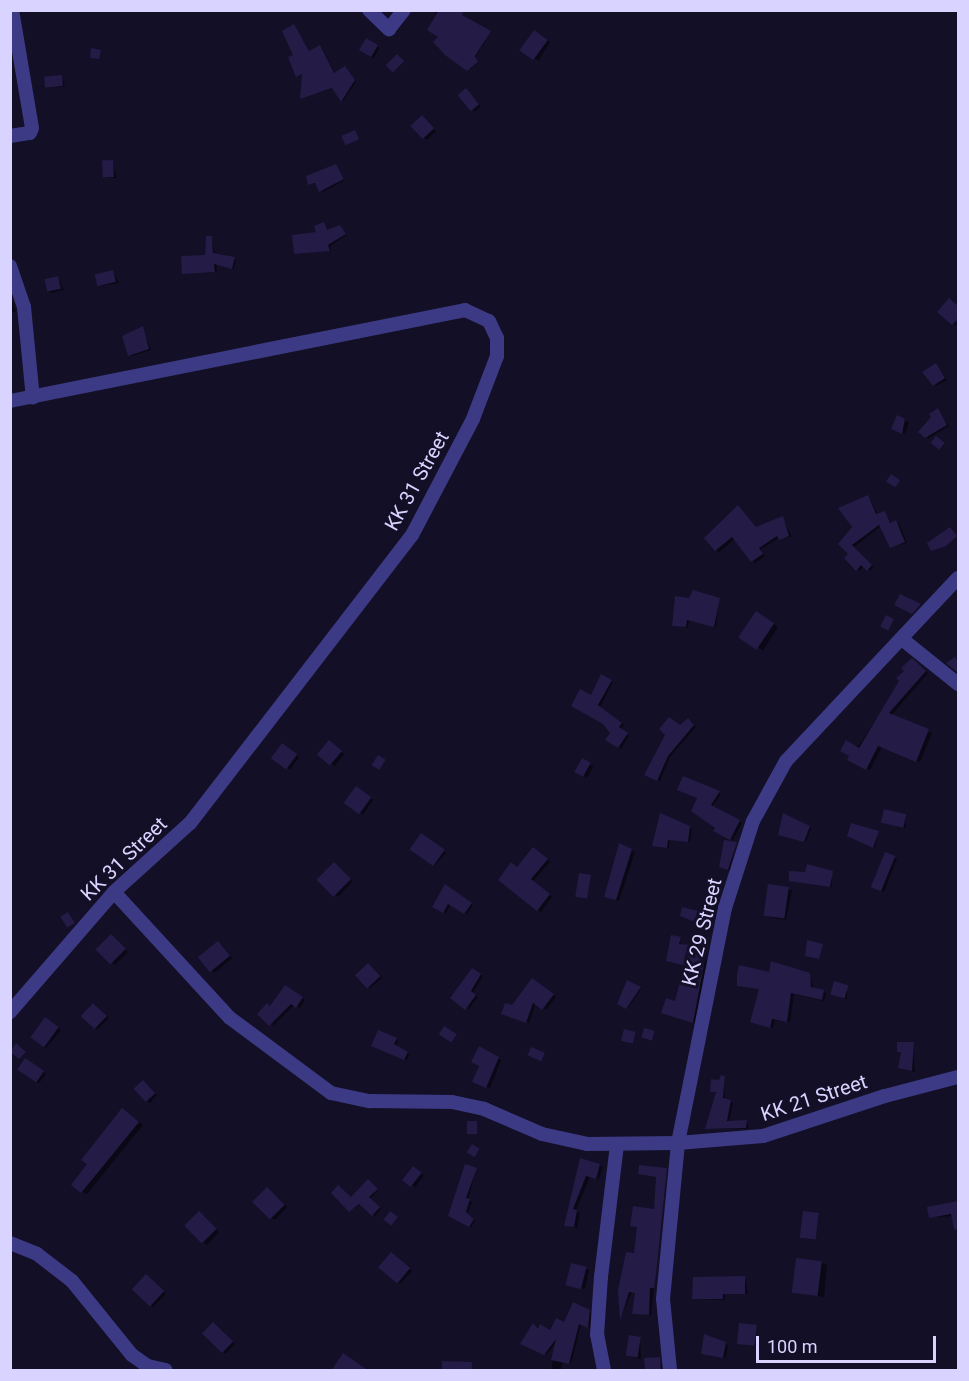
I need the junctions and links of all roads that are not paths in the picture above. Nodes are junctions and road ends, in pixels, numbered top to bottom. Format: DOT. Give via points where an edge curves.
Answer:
graph roads {
  1 [pos="12,10"];
  2 [pos="369,10"];
  3 [pos="404,10"];
  4 [pos="10,136"];
  5 [pos="10,266"];
  6 [pos="33,398"];
  7 [pos="10,401"];
  8 [pos="958,578"];
  9 [pos="902,639"];
  10 [pos="958,684"];
  11 [pos="114,892"];
  12 [pos="10,1012"];
  13 [pos="958,1077"];
  14 [pos="678,1143"];
  15 [pos="617,1144"];
  16 [pos="10,1244"];
  17 [pos="166,1371"];
  18 [pos="604,1371"];
  19 [pos="670,1371"];
  1 -- 4 [label="street" via="32,128 30,133"];
  2 -- 3 [label="street" via="389,29"];
  5 -- 6 [label="street" via="24,307"];
  6 -- 7 [label="street, KK 31 Street"];
  6 -- 11 [label="street, KK 31 Street" via="158,369 465,310 489,321 497,338 497,356 473,419 412,535 190,823"];
  8 -- 9 [label="street, KK 29 Street"];
  9 -- 10 [label="street"];
  9 -- 14 [label="street, KK 29 Street" via="786,761 753,821 725,908"];
  11 -- 12 [label="street, KK 31 Street"];
  11 -- 15 [label="street, KK 21 Street" via="230,1018 331,1093 370,1101 452,1102 484,1109 542,1134 587,1144"];
  13 -- 14 [label="street, KK 21 Street" via="763,1136"];
  14 -- 15 [label="street, KK 21 Street"];
  14 -- 19 [label="street, KK 29 Street" via="663,1299"];
  15 -- 18 [label="street" via="600,1277 597,1335"];
  16 -- 17 [label="street" via="37,1254 72,1281 132,1355 148,1366"];
}
